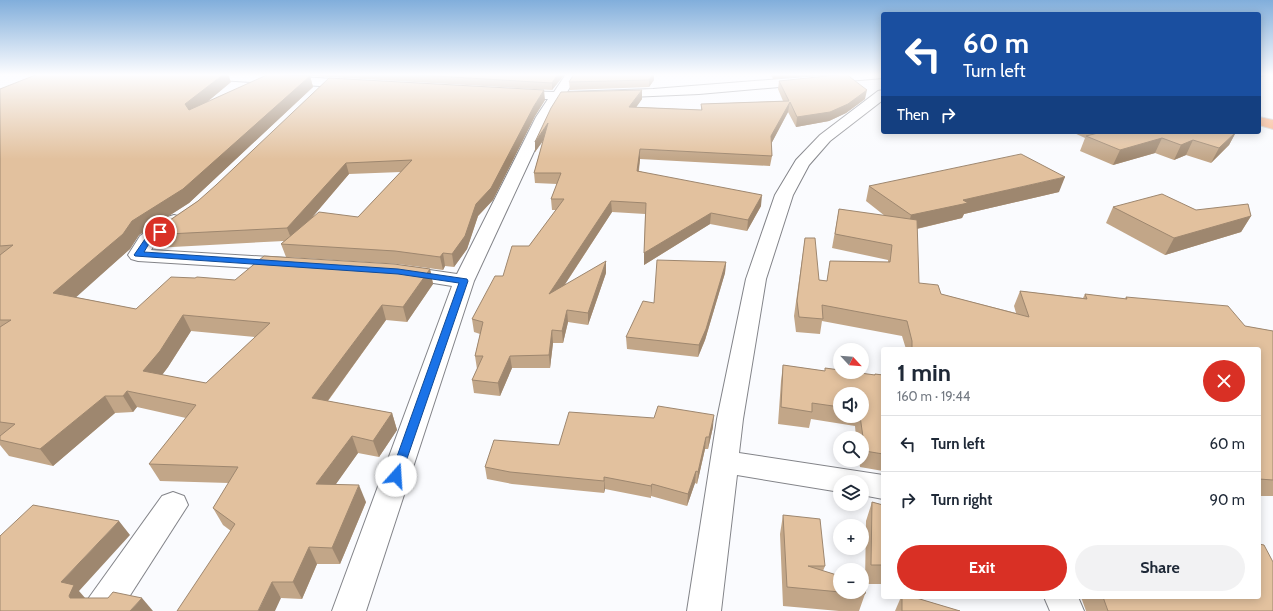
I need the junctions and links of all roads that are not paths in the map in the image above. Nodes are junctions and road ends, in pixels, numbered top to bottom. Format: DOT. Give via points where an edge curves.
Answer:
graph roads {
  1 [pos="553,103"];
  2 [pos="872,103"];
  3 [pos="1261,122"];
  4 [pos="1273,125"];
  5 [pos="190,212"];
  6 [pos="303,265"];
  7 [pos="382,270"];
  8 [pos="464,281"];
  9 [pos="724,462"];
  10 [pos="833,479"];
  11 [pos="869,484"];
  12 [pos="881,486"];
  13 [pos="173,505"];
  14 [pos="1061,599"];
  15 [pos="100,611"];
  16 [pos="349,611"];
  17 [pos="704,611"];
  18 [pos="1067,611"];
  1 -- 8 [label="street"];
  2 -- 9 [label="street" via="826,138 802,162 784,195 756,279"];
  3 -- 4 [label="main road"];
  5 -- 6 [label="street" via="148,240 138,255"];
  7 -- 8 [label="street"];
  8 -- 16 [label="street"];
  9 -- 10 [label="street"];
  9 -- 17 [label="street"];
  11 -- 12 [label="street"];
  13 -- 15 [label="street"];
  14 -- 18 [label="street"];
}
